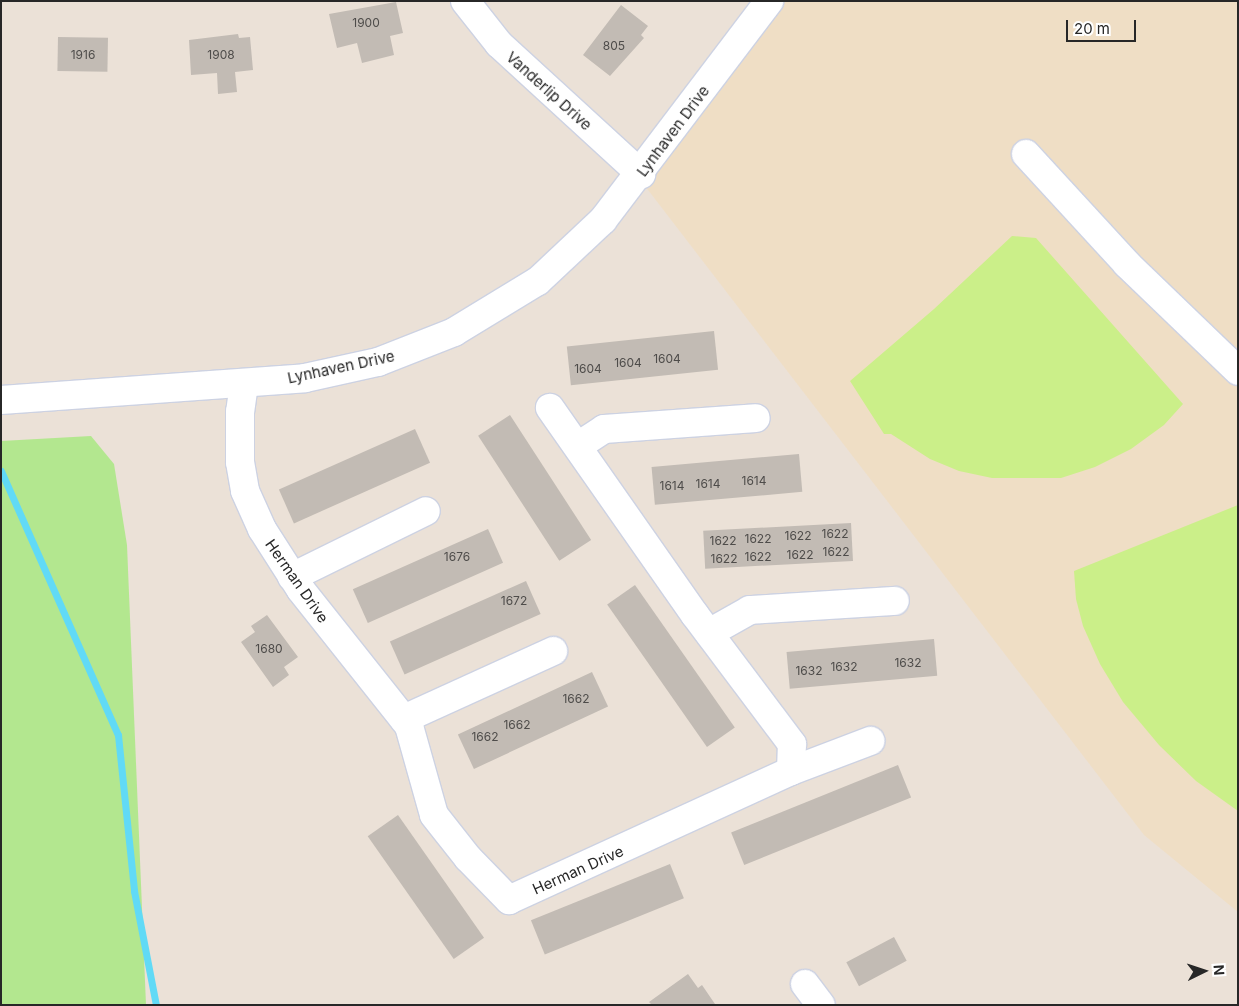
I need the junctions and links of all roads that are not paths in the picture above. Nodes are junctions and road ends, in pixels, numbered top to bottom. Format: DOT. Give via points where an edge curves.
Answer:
graph roads {
  1 [pos="465,1"];
  2 [pos="769,1"];
  3 [pos="1026,154"];
  4 [pos="641,174"];
  5 [pos="1238,371"];
  6 [pos="244,384"];
  7 [pos="1,400"];
  8 [pos="550,408"];
  9 [pos="756,418"];
  10 [pos="578,446"];
  11 [pos="426,511"];
  12 [pos="292,577"];
  13 [pos="896,601"];
  14 [pos="708,633"];
  15 [pos="553,651"];
  16 [pos="404,719"];
  17 [pos="870,741"];
  18 [pos="791,772"];
  1 -- 4 [label="street, Vanderlip Drive" via="499,44"];
  2 -- 4 [label="street, Lynhaven Drive"];
  3 -- 5 [label="street" via="1127,264"];
  4 -- 6 [label="street, Lynhaven Drive" via="603,220 538,281 454,332 378,362 305,378"];
  6 -- 7 [label="street, Lynhaven Drive"];
  6 -- 12 [label="street, Herman Drive" via="240,412 240,462 245,491 262,529"];
  8 -- 10 [label="street"];
  9 -- 10 [label="street" via="604,430"];
  10 -- 14 [label="street"];
  11 -- 12 [label="street"];
  12 -- 16 [label="street, Herman Drive"];
  13 -- 14 [label="street" via="750,610"];
  14 -- 18 [label="street" via="792,744"];
  15 -- 16 [label="street"];
  16 -- 18 [label="street, Herman Drive" via="409,726 434,814 468,858 509,900"];
  17 -- 18 [label="street"];
}
